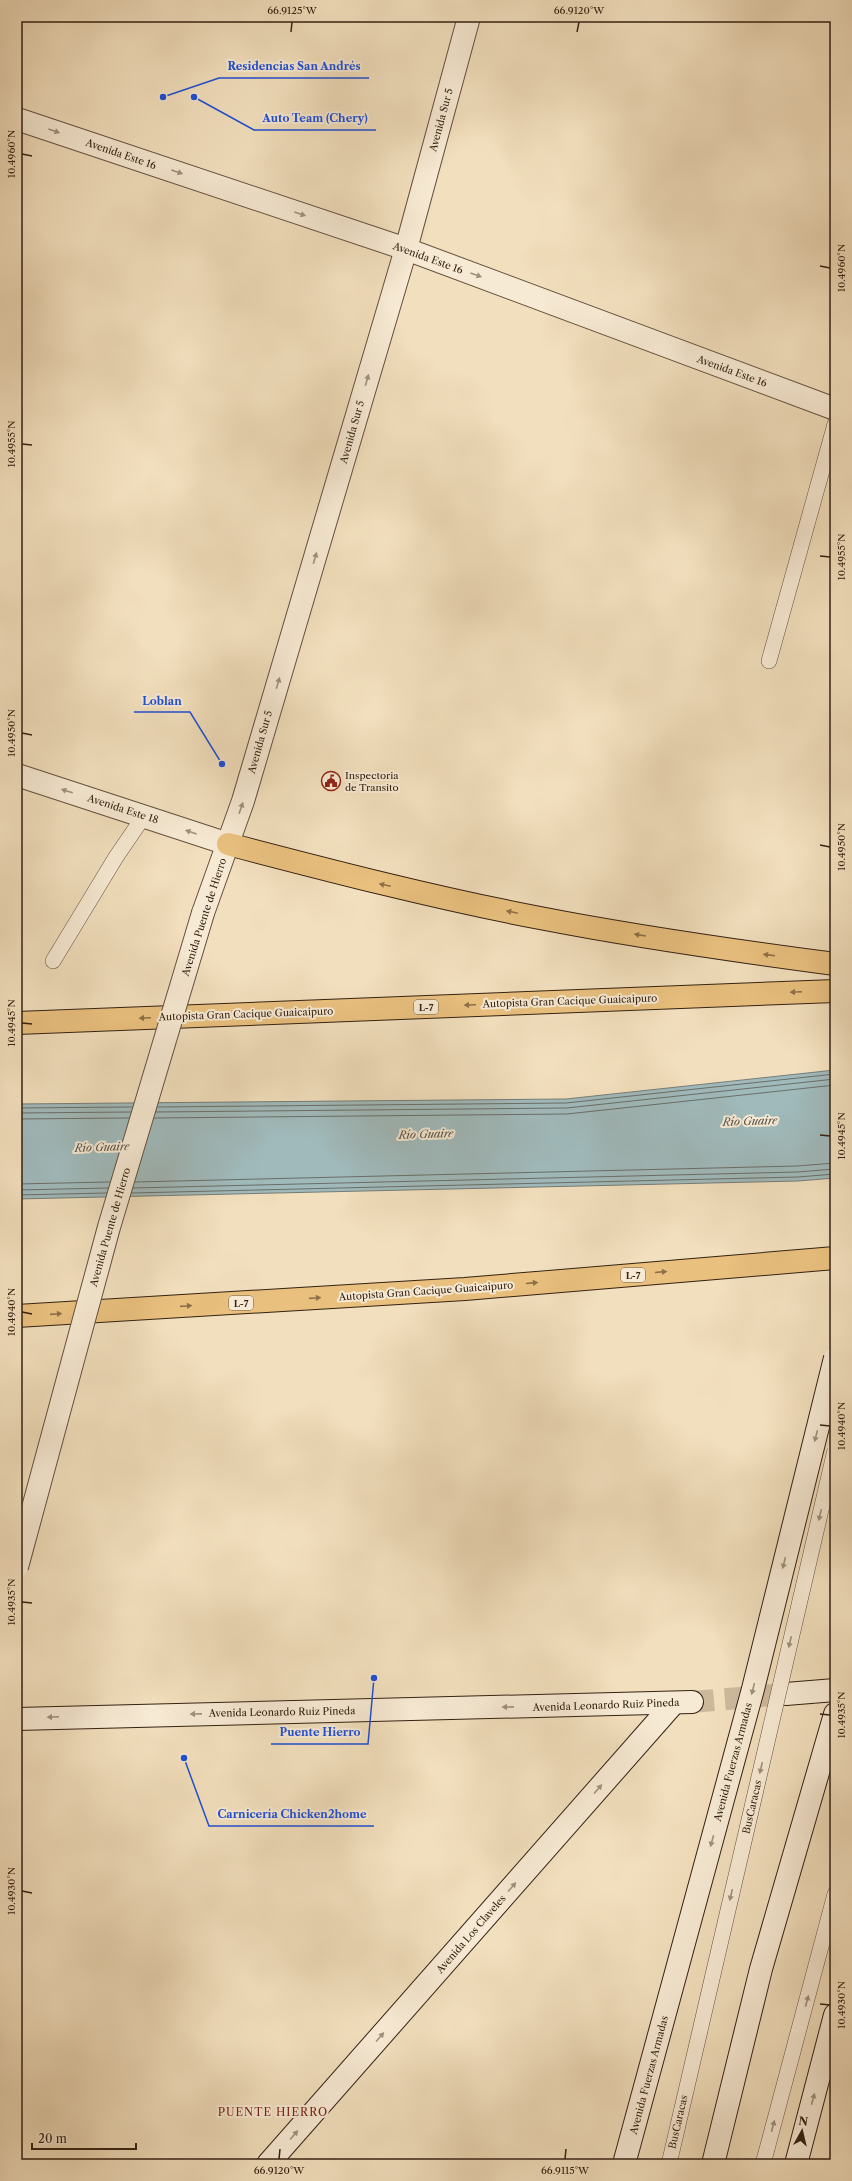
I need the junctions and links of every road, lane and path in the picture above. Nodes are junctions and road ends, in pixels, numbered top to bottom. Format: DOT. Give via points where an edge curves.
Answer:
graph roads {
  1 [pos="470,17"];
  2 [pos="17,119"];
  3 [pos="406,249"];
  4 [pos="835,409"];
  5 [pos="835,424"];
  6 [pos="769,661"];
  7 [pos="17,775"];
  8 [pos="144,816"];
  9 [pos="228,844"];
  10 [pos="53,961"];
  11 [pos="835,964"];
  12 [pos="835,990"];
  13 [pos="17,1023"];
  14 [pos="835,1258"];
  15 [pos="17,1316"];
  16 [pos="835,1358"];
  17 [pos="835,1450"];
  18 [pos="17,1567"];
  19 [pos="835,1690"];
  20 [pos="786,1694"];
  21 [pos="682,1703"];
  22 [pos="835,1714"];
  23 [pos="17,1719"];
  24 [pos="835,1894"];
  25 [pos="835,2015"];
  26 [pos="268,2164"];
  27 [pos="624,2164"];
  28 [pos="669,2164"];
  29 [pos="713,2164"];
  30 [pos="764,2164"];
  31 [pos="796,2164"];
  1 -- 3 [label="main road, Avenida Sur 5"];
  2 -- 3 [label="main road, Avenida Este 16, one-way"];
  3 -- 4 [label="main road, Avenida Este 16, one-way"];
  9 -- 3 [label="main road, Avenida Sur 5, one-way" via="243,801"];
  5 -- 6 [label="lane"];
  8 -- 7 [label="main road, Avenida Este 18, one-way"];
  9 -- 8 [label="main road, Avenida Este 18, one-way"];
  8 -- 10 [label="lane"];
  11 -- 9 [label="highway, one-way" via="540,918 372,882"];
  9 -- 18 [label="main road, Avenida Puente de Hierro, bridge" via="203,913 109,1227"];
  12 -- 13 [label="highway, Autopista Gran Cacique Guaicaipuro / L-7, one-way"];
  15 -- 14 [label="highway, Autopista Gran Cacique Guaicaipuro / L-7, one-way" via="465,1289"];
  16 -- 27 [label="main road, Avenida Fuerzas Armadas, one-way, bridge" via="753,1689"];
  17 -- 28 [label="lane, BusCaracas, one-way, bridge"];
  19 -- 20 [label="main road"];
  21 -- 23 [label="main road, Avenida Leonardo Ruiz Pineda, one-way"];
  26 -- 21 [label="main road, Avenida Los Claveles, one-way"];
  22 -- 29 [label="main road" via="761,1969"];
  30 -- 24 [label="lane, one-way"];
  31 -- 25 [label="main road, one-way"];
}
